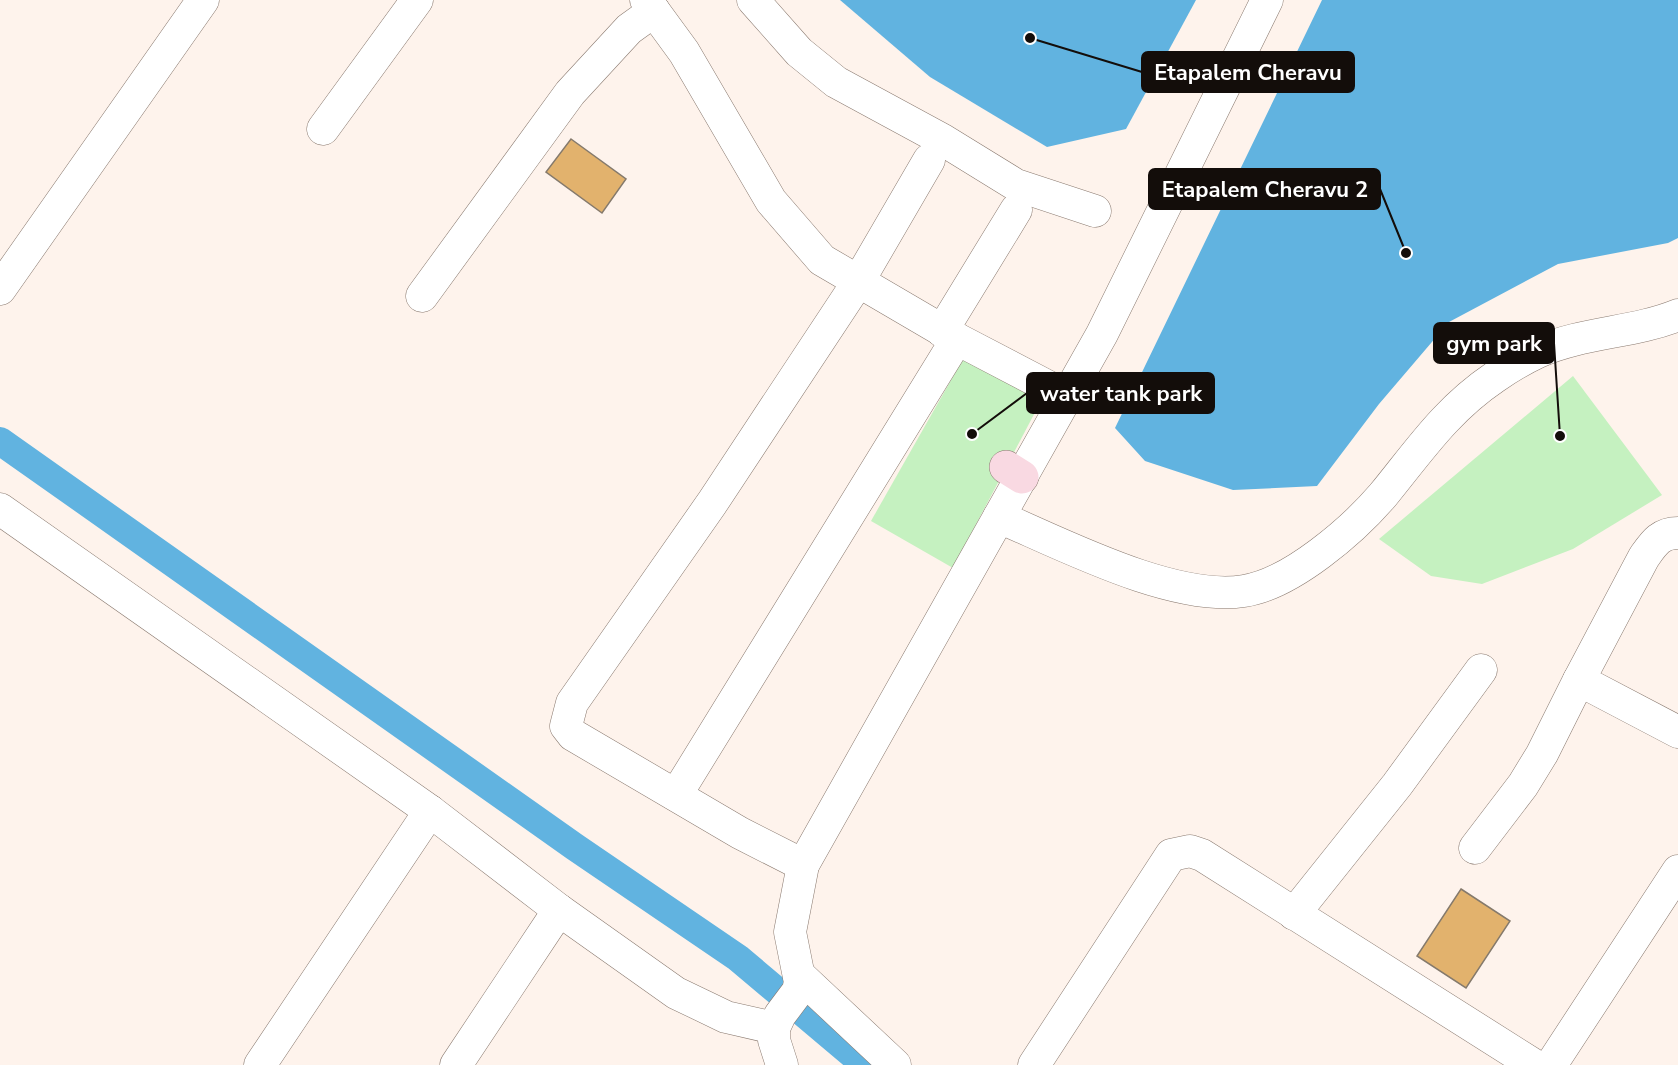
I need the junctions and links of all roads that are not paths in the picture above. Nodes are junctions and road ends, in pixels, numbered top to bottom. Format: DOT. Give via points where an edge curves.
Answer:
graph roads {
  1 [pos="203,0"];
  2 [pos="417,0"];
  3 [pos="753,0"];
  4 [pos="1267,0"];
  5 [pos="650,5"];
  6 [pos="323,129"];
  7 [pos="929,160"];
  8 [pos="1016,210"];
  9 [pos="1095,211"];
  10 [pos="858,282"];
  11 [pos="0,289"];
  12 [pos="422,296"];
  13 [pos="1678,315"];
  14 [pos="949,335"];
  15 [pos="1068,397"];
  16 [pos="0,509"];
  17 [pos="999,517"];
  18 [pos="1678,532"];
  19 [pos="1481,670"];
  20 [pos="1579,680"];
  21 [pos="1678,732"];
  22 [pos="676,795"];
  23 [pos="430,811"];
  24 [pos="1475,848"];
  25 [pos="803,865"];
  26 [pos="1678,871"];
  27 [pos="559,910"];
  28 [pos="1294,914"];
  29 [pos="788,1002"];
  30 [pos="462,1063"];
  31 [pos="260,1065"];
  32 [pos="782,1065"];
  33 [pos="895,1065"];
  34 [pos="1034,1065"];
  35 [pos="1534,1065"];
  36 [pos="1551,1065"];
  1 -- 11 [label="street"];
  2 -- 6 [label="street"];
  3 -- 9 [label="street" via="799,52 836,82 1016,185"];
  4 -- 15 [label="street"];
  5 -- 10 [label="street" via="684,52 771,201 822,260"];
  5 -- 12 [label="street" via="570,93"];
  7 -- 10 [label="street"];
  8 -- 14 [label="street"];
  10 -- 14 [label="street"];
  10 -- 22 [label="street" via="567,715 566,726 573,735"];
  13 -- 17 [label="street" via="1539,352 1495,377 1424,441 1353,528 1279,581 1244,591 1202,591 1143,576"];
  14 -- 15 [label="street"];
  14 -- 22 [label="street"];
  15 -- 17 [label="street" via="1014,472"];
  16 -- 23 [label="street"];
  17 -- 25 [label="street"];
  18 -- 20 [label="street" via="1666,533 1655,541 1644,557"];
  19 -- 28 [label="street" via="1397,785"];
  20 -- 21 [label="street"];
  20 -- 24 [label="street" via="1523,785"];
  22 -- 25 [label="street"];
  23 -- 27 [label="street"];
  23 -- 31 [label="street"];
  25 -- 29 [label="street" via="790,932"];
  26 -- 36 [label="street"];
  27 -- 29 [label="street" via="676,993 726,1017"];
  27 -- 30 [label="street"];
  28 -- 34 [label="street" via="1202,855 1191,851 1171,855"];
  28 -- 35 [label="street"];
  29 -- 32 [label="street" via="774,1040"];
  29 -- 33 [label="street"];
}
